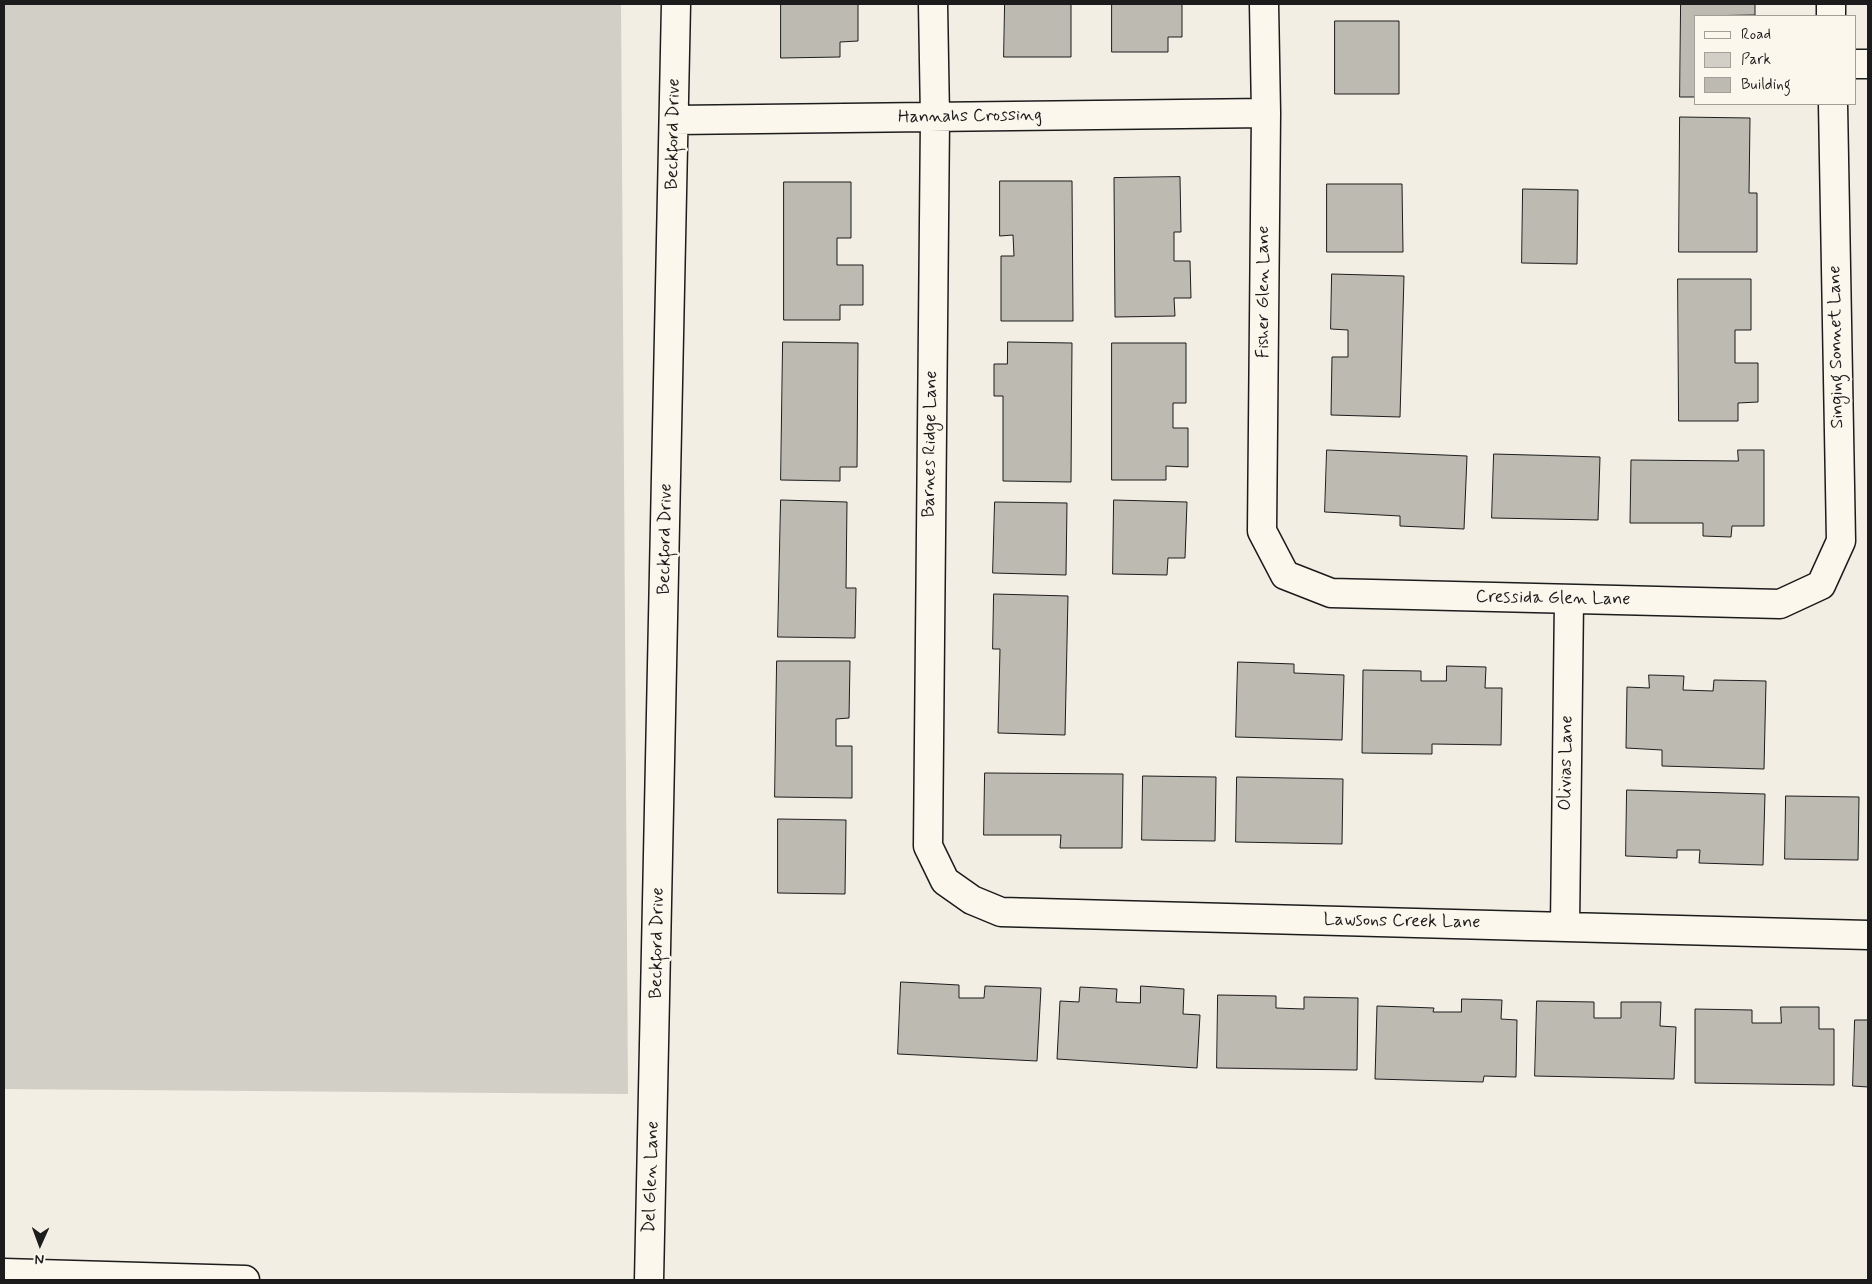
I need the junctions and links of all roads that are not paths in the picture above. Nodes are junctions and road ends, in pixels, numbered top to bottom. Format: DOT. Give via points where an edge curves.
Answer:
graph roads {
  1 [pos="676,4"];
  2 [pos="933,4"];
  3 [pos="1264,4"];
  4 [pos="1833,105"];
  5 [pos="1266,113"];
  6 [pos="934,118"];
  7 [pos="675,120"];
  8 [pos="1285,575"];
  9 [pos="1821,585"];
  10 [pos="1570,600"];
  11 [pos="945,881"];
  12 [pos="1565,926"];
  13 [pos="1868,935"];
  14 [pos="655,1073"];
  15 [pos="4,1273"];
  16 [pos="224,1280"];
  17 [pos="245,1280"];
  18 [pos="649,1280"];
  1 -- 7 [label="street, Beckford Drive"];
  2 -- 6 [label="street, Barnes Ridge Lane"];
  3 -- 5 [label="street, Fisher Glen Lane"];
  4 -- 9 [label="street, Singing Sonnet Lane" via="1841,541"];
  5 -- 6 [label="street, Hannahs Crossing"];
  5 -- 8 [label="street, Fisher Glen Lane" via="1262,531"];
  6 -- 7 [label="street, Hannahs Crossing"];
  6 -- 11 [label="street, Barnes Ridge Lane" via="928,846"];
  7 -- 14 [label="street, Beckford Drive"];
  8 -- 10 [label="street, Cressida Glen Lane" via="1331,593"];
  9 -- 10 [label="street, Cressida Glen Lane" via="1780,604"];
  10 -- 12 [label="street, Olivias Lane"];
  11 -- 12 [label="street, Lawsons Creek Lane" via="972,900 1001,912"];
  12 -- 13 [label="street, Lawsons Creek Lane"];
  14 -- 18 [label="street, Del Glen Lane"];
  15 -- 16 [label="street"];
  16 -- 17 [label="street"];
}
